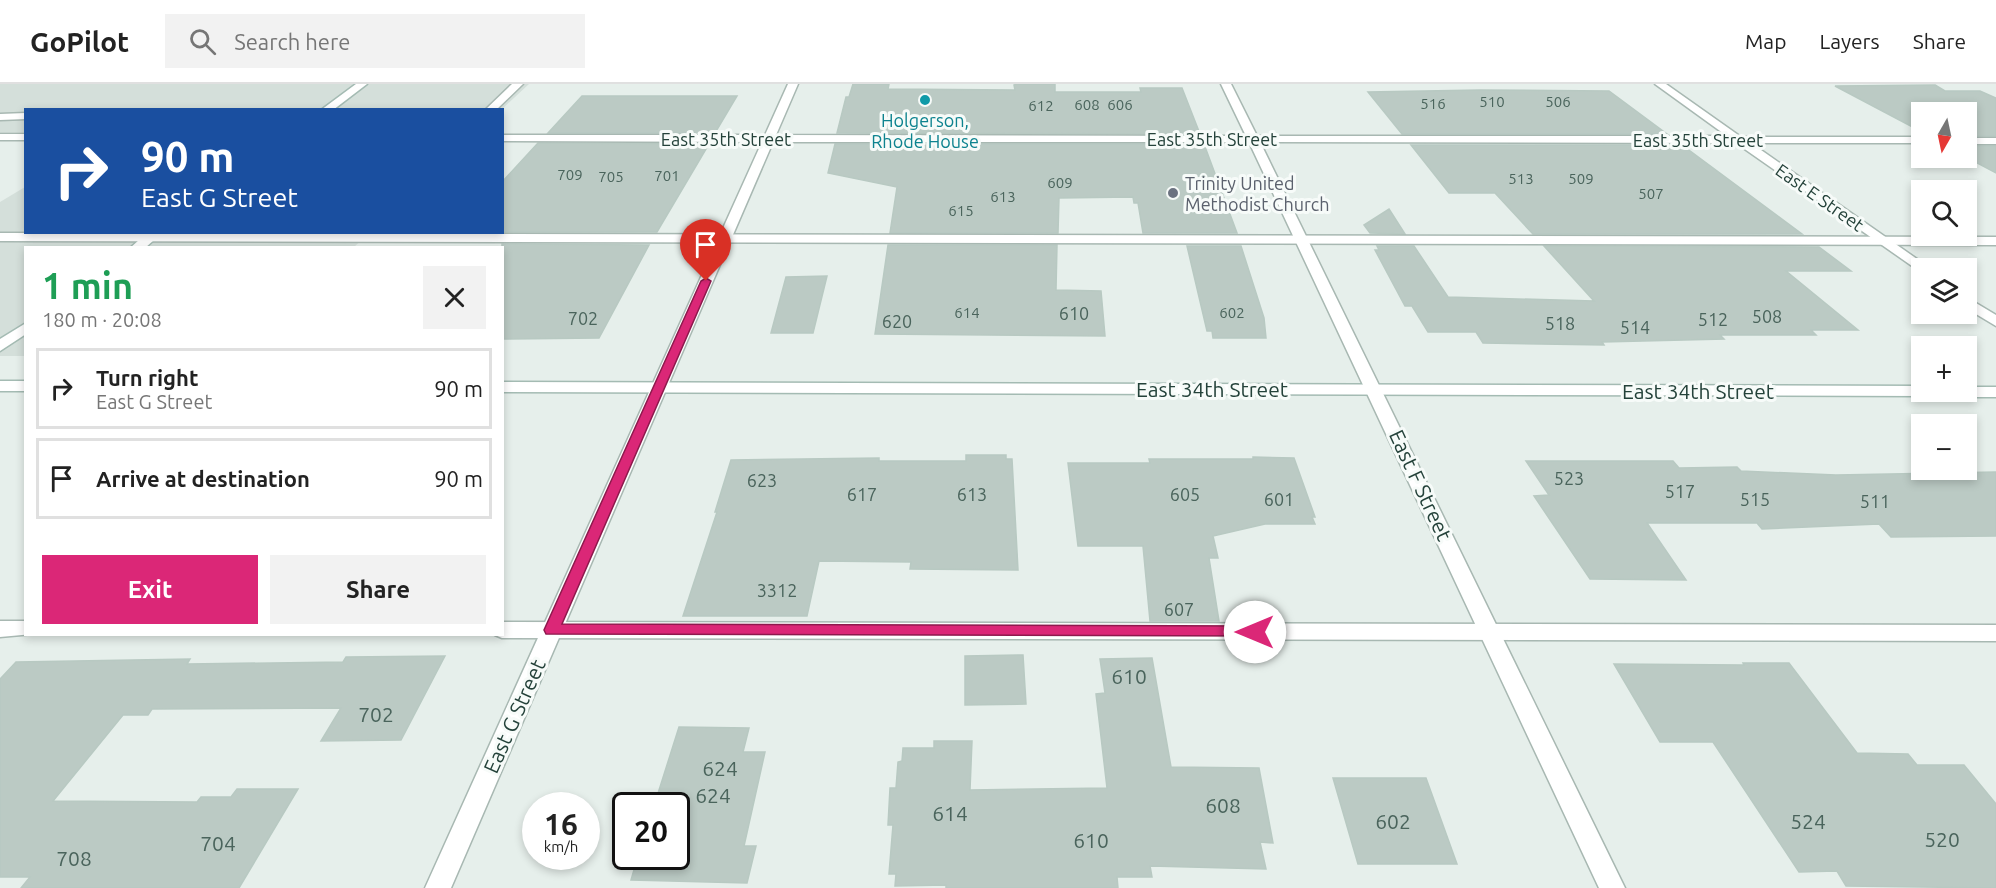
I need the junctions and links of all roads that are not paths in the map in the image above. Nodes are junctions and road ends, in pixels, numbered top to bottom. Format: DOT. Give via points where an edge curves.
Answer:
graph roads {
  1 [pos="362,84"];
  2 [pos="518,84"];
  3 [pos="793,84"];
  4 [pos="1226,84"];
  5 [pos="1660,84"];
  6 [pos="329,108"];
  7 [pos="492,108"];
  8 [pos="24,116"];
  9 [pos="0,117"];
  10 [pos="0,137"];
  11 [pos="24,137"];
  12 [pos="504,138"];
  13 [pos="768,139"];
  14 [pos="1253,139"];
  15 [pos="1739,140"];
  16 [pos="1911,141"];
  17 [pos="1977,141"];
  18 [pos="1996,141"];
  19 [pos="154,235"];
  20 [pos="0,237"];
  21 [pos="724,238"];
  22 [pos="1302,239"];
  23 [pos="1882,241"];
  24 [pos="1996,241"];
  25 [pos="139,246"];
  26 [pos="1911,261"];
  27 [pos="1977,309"];
  28 [pos="1996,322"];
  29 [pos="24,328"];
  30 [pos="0,346"];
  31 [pos="0,386"];
  32 [pos="24,386"];
  33 [pos="504,387"];
  34 [pos="659,388"];
  35 [pos="1376,390"];
  36 [pos="1911,391"];
  37 [pos="1977,392"];
  38 [pos="1996,392"];
  39 [pos="0,629"];
  40 [pos="24,629"];
  41 [pos="504,630"];
  42 [pos="552,630"];
  43 [pos="1490,632"];
  44 [pos="1996,633"];
  45 [pos="438,888"];
  46 [pos="1612,888"];
  1 -- 6 [label="street"];
  2 -- 7 [label="street"];
  3 -- 13 [label="street, East G Street"];
  4 -- 14 [label="street, East F Street"];
  5 -- 15 [label="street, East E Street"];
  8 -- 9 [label="street"];
  10 -- 11 [label="street"];
  12 -- 13 [label="street, East 35th Street"];
  13 -- 14 [label="street, East 35th Street"];
  13 -- 21 [label="street, East G Street"];
  14 -- 15 [label="street, East 35th Street"];
  14 -- 22 [label="street, East F Street"];
  15 -- 16 [label="street, East 35th Street"];
  15 -- 23 [label="street, East E Street"];
  17 -- 18 [label="street"];
  19 -- 20 [label="street"];
  19 -- 21 [label="street"];
  19 -- 25 [label="street"];
  21 -- 22 [label="street"];
  21 -- 34 [label="street, East G Street"];
  22 -- 23 [label="street"];
  22 -- 35 [label="street, East F Street"];
  23 -- 24 [label="street"];
  23 -- 26 [label="street, East E Street"];
  27 -- 28 [label="street"];
  29 -- 30 [label="street"];
  31 -- 32 [label="street"];
  33 -- 34 [label="street, East 34th Street"];
  34 -- 35 [label="street, East 34th Street"];
  34 -- 42 [label="street, East G Street"];
  35 -- 36 [label="street, East 34th Street"];
  35 -- 43 [label="street, East F Street"];
  37 -- 38 [label="street"];
  39 -- 40 [label="street"];
  41 -- 42 [label="street"];
  42 -- 43 [label="street"];
  42 -- 45 [label="street, East G Street"];
  43 -- 44 [label="street"];
  43 -- 46 [label="street, East F Street"];
}
